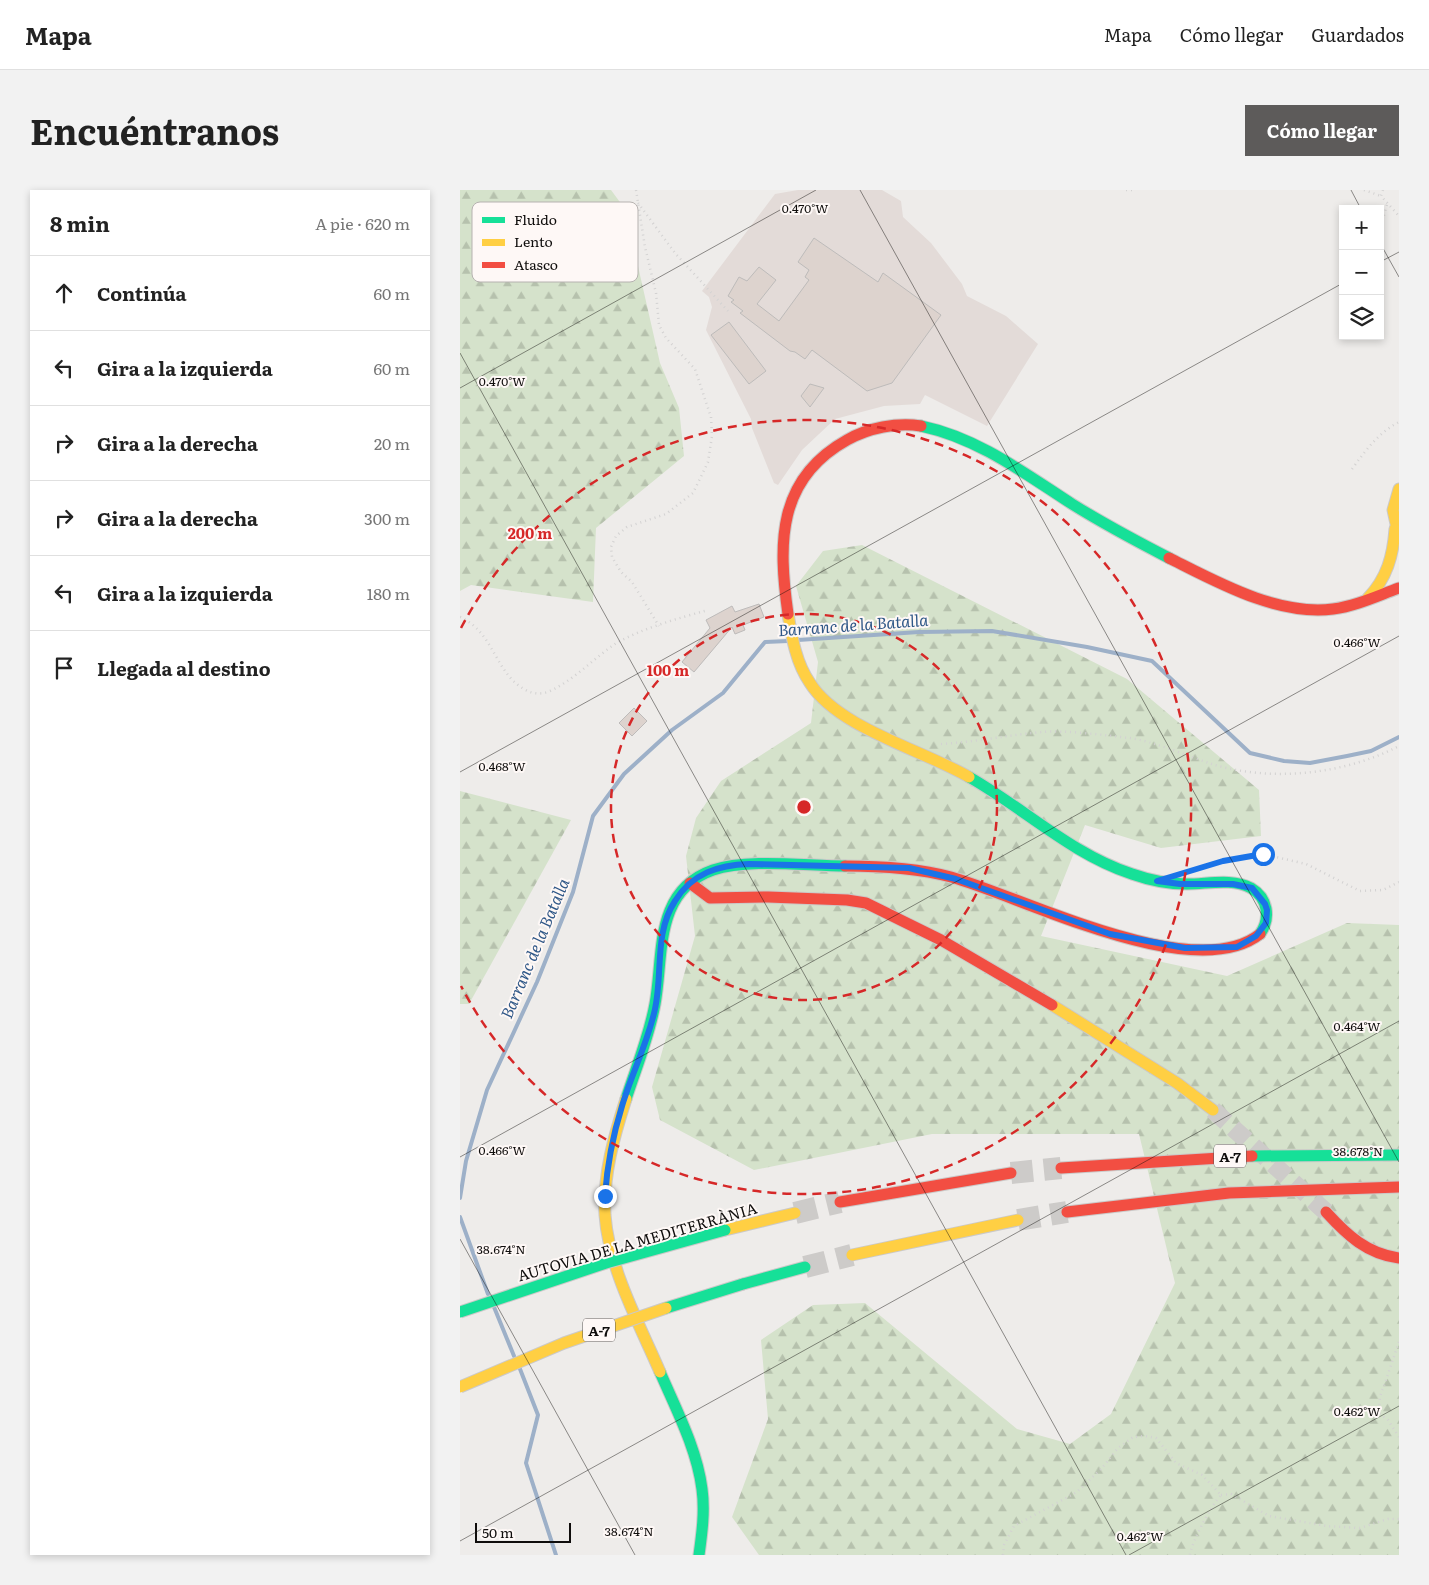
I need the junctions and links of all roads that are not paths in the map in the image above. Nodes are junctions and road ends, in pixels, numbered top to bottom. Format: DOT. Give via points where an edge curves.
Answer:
graph roads {
  1 [pos="1399,489"];
  2 [pos="1397,534"];
  3 [pos="1399,588"];
  4 [pos="1363,602"];
  5 [pos="690,883"];
  6 [pos="1213,1110"];
  7 [pos="1399,1155"];
  8 [pos="1061,1168"];
  9 [pos="1011,1173"];
  10 [pos="1399,1186"];
  11 [pos="840,1202"];
  12 [pos="795,1212"];
  13 [pos="1067,1212"];
  14 [pos="1326,1212"];
  15 [pos="1018,1220"];
  16 [pos="852,1255"];
  17 [pos="1399,1258"];
  18 [pos="805,1266"];
  19 [pos="460,1312"];
  20 [pos="460,1387"];
  21 [pos="699,1555"];
  1 -- 2 [label="main road" via="1393,510"];
  2 -- 4 [label="main road" via="1390,567 1379,586"];
  3 -- 4 [label="main road"];
  4 -- 5 [label="main road" via="1323,610 1258,598 1153,550 971,443 936,428 887,425 854,436 820,459 805,476 791,500 785,529 781,564 784,593 800,664 813,689 832,710 976,780 1089,854 1124,872 1180,884 1233,884 1252,888 1265,904 1266,923 1256,936 1237,947 1193,949 1110,934 956,879 909,868 737,864 718,867"];
  5 -- 6 [label="main road" via="710,898 847,900 882,909 1066,1013 1177,1083"];
  5 -- 21 [label="main road" via="675,901 662,937 655,1008 622,1106 607,1174 605,1208 611,1246 701,1480 704,1506"];
  7 -- 8 [label="main road, A-7" via="1259,1155"];
  9 -- 11 [label="main road"];
  10 -- 13 [label="main road" via="1229,1194"];
  12 -- 19 [label="main road, AUTOVIA DE LA MEDITERRÀNIA, bridge" via="606,1263"];
  14 -- 17 [label="main road" via="1361,1246 1376,1254"];
  15 -- 16 [label="main road"];
  18 -- 20 [label="main road, A-7, bridge" via="596,1331"];
}
